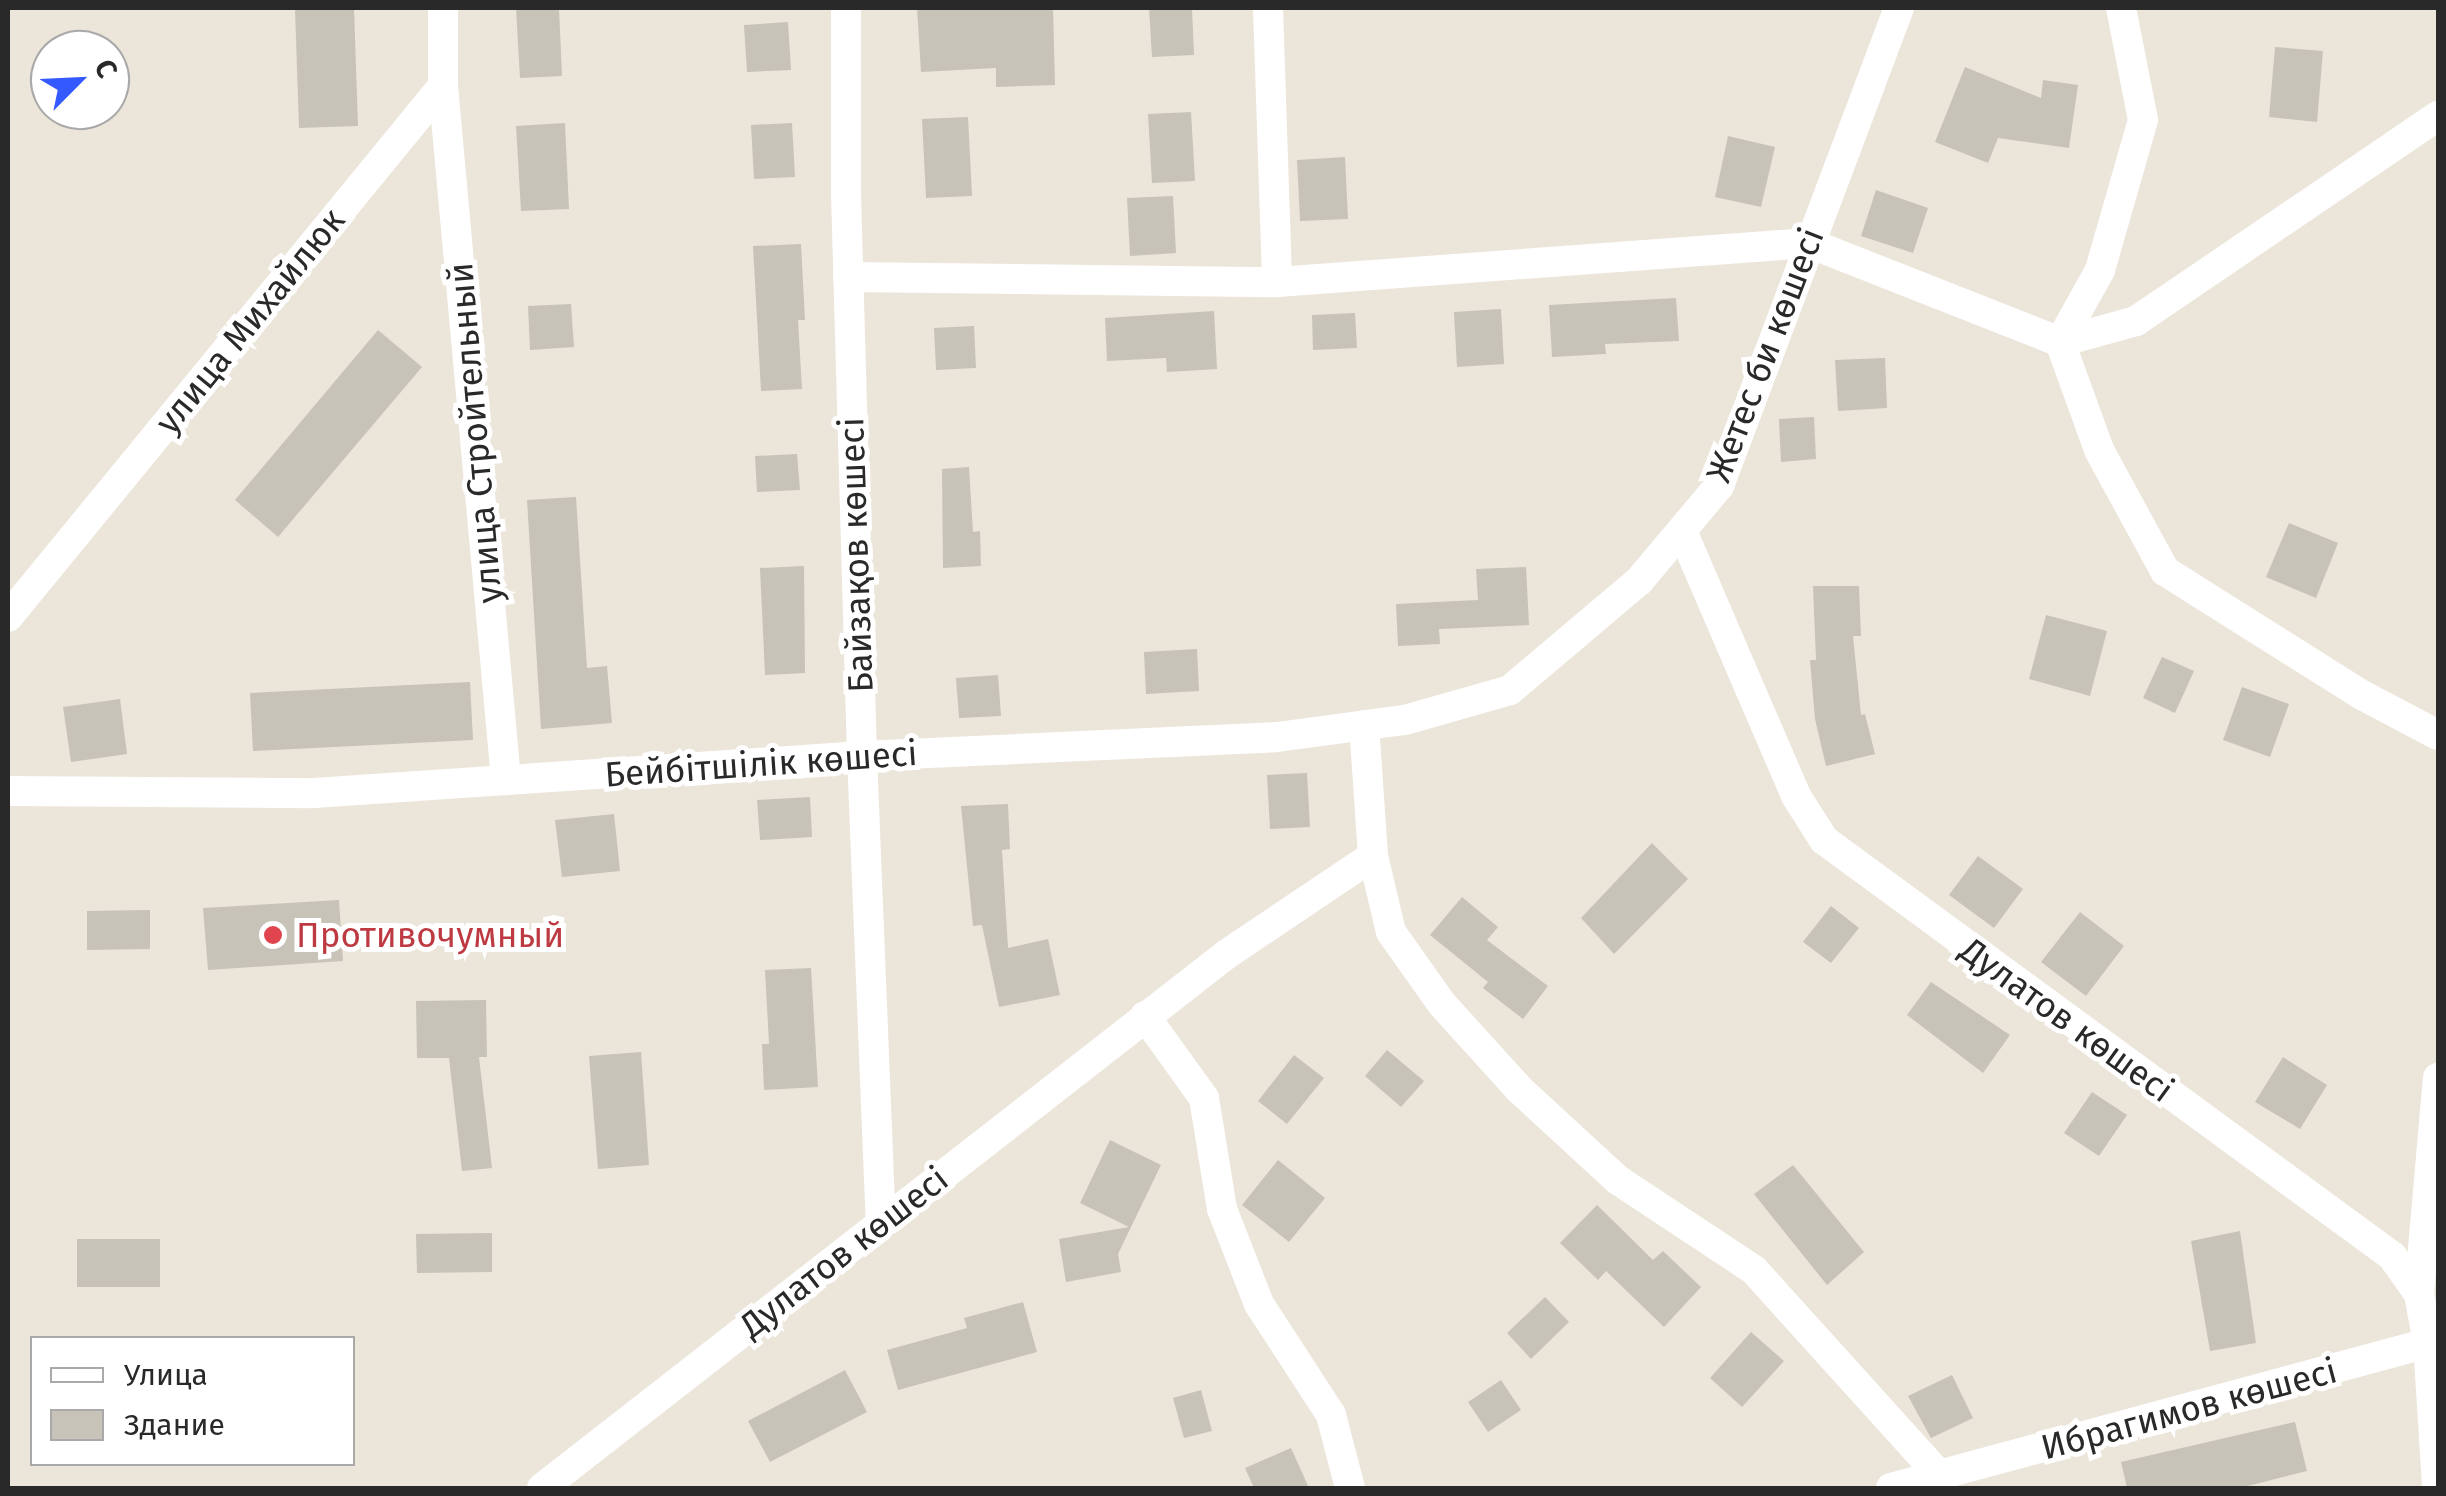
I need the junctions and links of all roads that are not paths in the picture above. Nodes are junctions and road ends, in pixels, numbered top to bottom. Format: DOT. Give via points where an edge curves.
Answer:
graph roads {
  1 [pos="444,8"];
  2 [pos="846,8"];
  3 [pos="1268,8"];
  4 [pos="1899,8"];
  5 [pos="2122,8"];
  6 [pos="444,86"];
  7 [pos="2438,116"];
  8 [pos="1809,243"];
  9 [pos="848,277"];
  10 [pos="1277,282"];
  11 [pos="2060,342"];
  12 [pos="1682,531"];
  13 [pos="8,617"];
  14 [pos="1510,690"];
  15 [pos="1364,725"];
  16 [pos="2438,735"];
  17 [pos="862,756"];
  18 [pos="506,780"];
  19 [pos="8,791"];
  20 [pos="1372,856"];
  21 [pos="1145,1016"];
  22 [pos="2438,1078"];
  23 [pos="881,1222"];
  24 [pos="2419,1294"];
  25 [pos="2428,1343"];
  26 [pos="1940,1477"];
  27 [pos="542,1488"];
  28 [pos="1350,1488"];
  29 [pos="1891,1488"];
  30 [pos="2437,1488"];
  1 -- 6 [label="street"];
  2 -- 9 [label="street, Байзақов көшесі"];
  3 -- 10 [label="street"];
  4 -- 8 [label="street, Жетес би көшесі"];
  5 -- 11 [label="street" via="2143,120 2100,270"];
  6 -- 13 [label="street, улица Михайлюк"];
  6 -- 18 [label="street, улица Стройтельный"];
  7 -- 11 [label="street" via="2136,321"];
  8 -- 10 [label="street"];
  8 -- 11 [label="street"];
  8 -- 12 [label="street, Жетес би көшесі" via="1719,486"];
  9 -- 10 [label="street"];
  9 -- 17 [label="street, Байзақов көшесі"];
  11 -- 16 [label="street" via="2100,450 2165,571"];
  12 -- 14 [label="street, Жетес би көшесі" via="1640,581"];
  12 -- 24 [label="street, Дулатов көшесі" via="1796,796 1824,840 2392,1256"];
  14 -- 15 [label="street, Бейбітшілік көшесі"];
  15 -- 17 [label="street, Бейбітшілік көшесі" via="1277,738"];
  15 -- 20 [label="street"];
  17 -- 18 [label="street, Бейбітшілік көшесі"];
  17 -- 23 [label="street, Байзақов көшесі"];
  18 -- 19 [label="street, Бейбітшілік көшесі" via="314,793"];
  20 -- 21 [label="street, Дулатов көшесі"];
  20 -- 26 [label="street" via="1391,932 1442,1004 1519,1089 1618,1180 1754,1270"];
  21 -- 23 [label="street, Дулатов көшесі"];
  21 -- 28 [label="street" via="1204,1098 1222,1209 1260,1304 1332,1415"];
  22 -- 24 [label="street"];
  23 -- 27 [label="street, Дулатов көшесі"];
  24 -- 25 [label="street, Дулатов көшесі"];
  25 -- 26 [label="street, Ибрагимов көшесі"];
  25 -- 30 [label="street, Дулатов көшесі"];
  26 -- 29 [label="street, Ибрагимов көшесі"];
}
